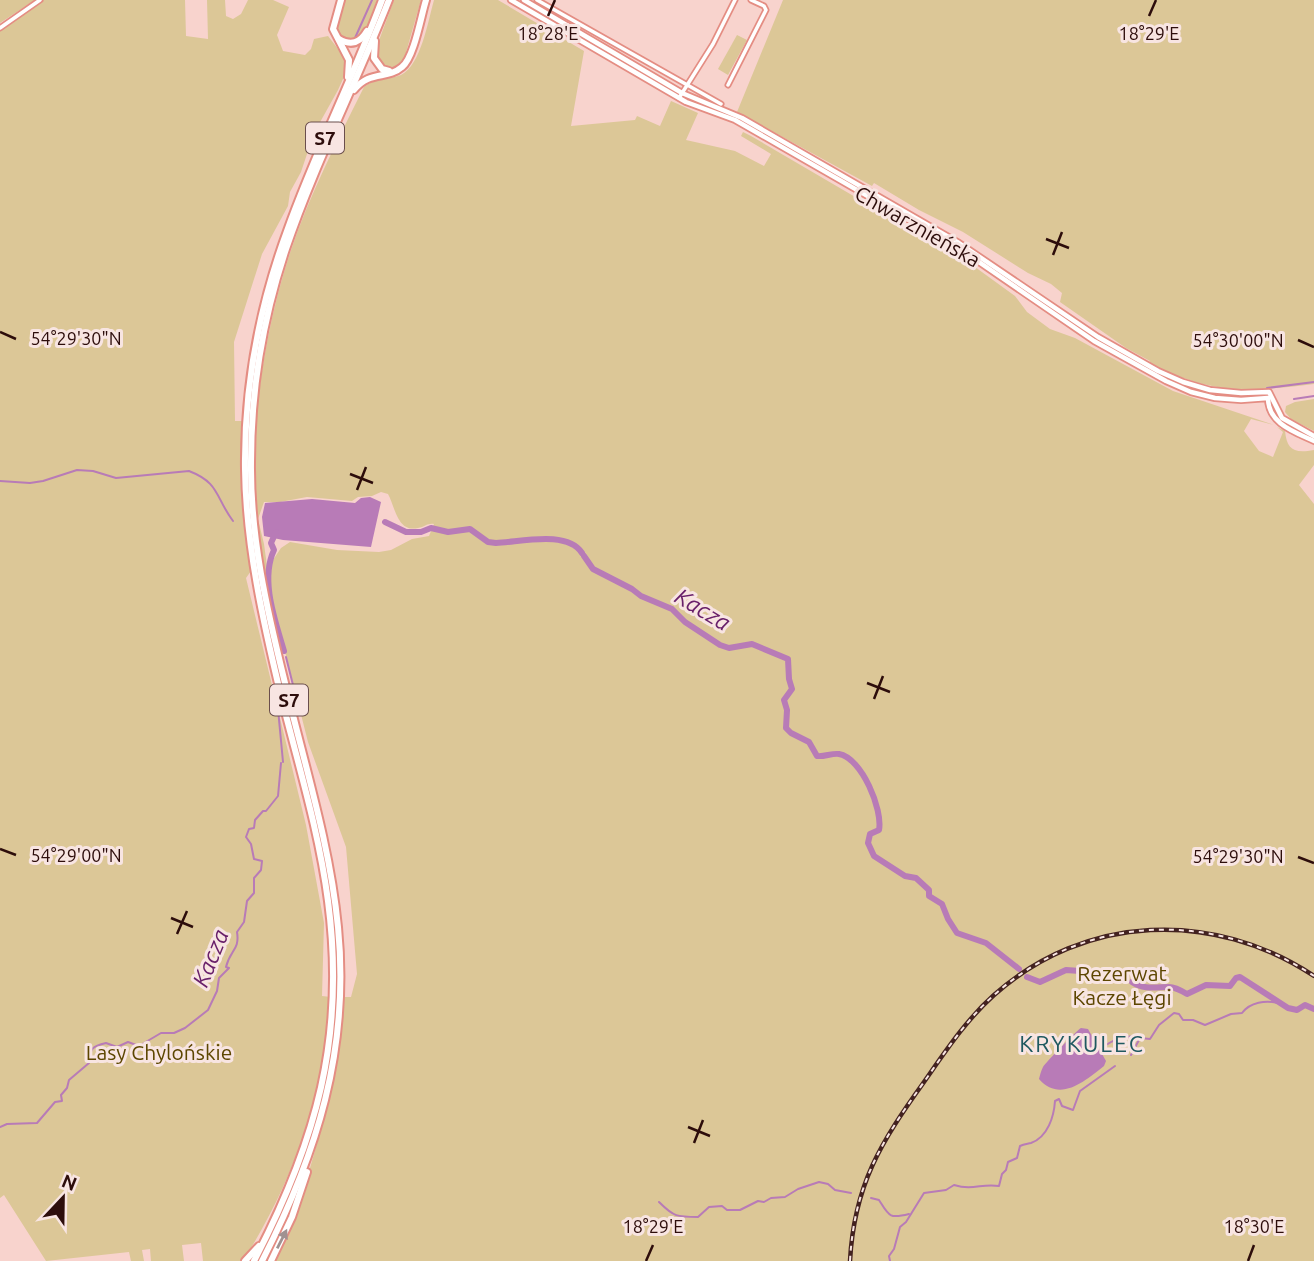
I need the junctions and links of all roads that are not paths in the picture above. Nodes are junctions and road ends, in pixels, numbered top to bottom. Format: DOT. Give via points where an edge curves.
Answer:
graph roads {
  1 [pos="40,0"];
  2 [pos="341,0"];
  3 [pos="382,0"];
  4 [pos="388,0"];
  5 [pos="426,0"];
  6 [pos="511,0"];
  7 [pos="524,0"];
  8 [pos="537,0"];
  9 [pos="735,0"];
  10 [pos="751,0"];
  11 [pos="375,27"];
  12 [pos="0,28"];
  13 [pos="337,38"];
  14 [pos="391,72"];
  15 [pos="728,85"];
  16 [pos="686,86"];
  17 [pos="346,89"];
  18 [pos="680,96"];
  19 [pos="348,97"];
  20 [pos="721,104"];
  21 [pos="1314,438"];
  22 [pos="316,1135"];
  23 [pos="263,1242"];
  24 [pos="245,1261"];
  25 [pos="254,1261"];
  26 [pos="262,1261"];
  27 [pos="271,1261"];
  1 -- 12 [label="street"];
  2 -- 13 [label="highway" via="333,23"];
  3 -- 11 [label="highway, S7"];
  4 -- 11 [label="highway, S7"];
  5 -- 14 [label="highway" via="408,60"];
  6 -- 18 [label="main road, Chwarznieńska"];
  7 -- 18 [label="main road, Chwarznieńska"];
  8 -- 16 [label="street"];
  9 -- 16 [label="street"];
  10 -- 15 [label="street" via="766,10"];
  11 -- 13 [label="highway" via="358,42"];
  11 -- 14 [label="highway" via="374,58"];
  11 -- 17 [label="highway, S7"];
  11 -- 19 [label="highway, S7"];
  13 -- 17 [label="highway" via="350,65"];
  14 -- 19 [label="highway" via="364,80"];
  16 -- 18 [label="street"];
  16 -- 20 [label="street"];
  17 -- 23 [label="highway, S7" via="275,265 257,334 247,413 245,480 253,561 322,867 334,972 320,1097 298,1169"];
  18 -- 21 [label="main road, Chwarznieńska" via="742,118 959,243 1051,308 1175,379 1216,391 1269,392 1282,418"];
  19 -- 22 [label="highway, S7" via="278,276 260,354 251,440 253,518 263,587 325,850 338,926 336,1048"];
  22 -- 26 [label="highway, S7"];
  27 -- 22 [label="highway, one-way" via="298,1203"];
  23 -- 24 [label="highway, S7"];
  23 -- 25 [label="highway"];
}
